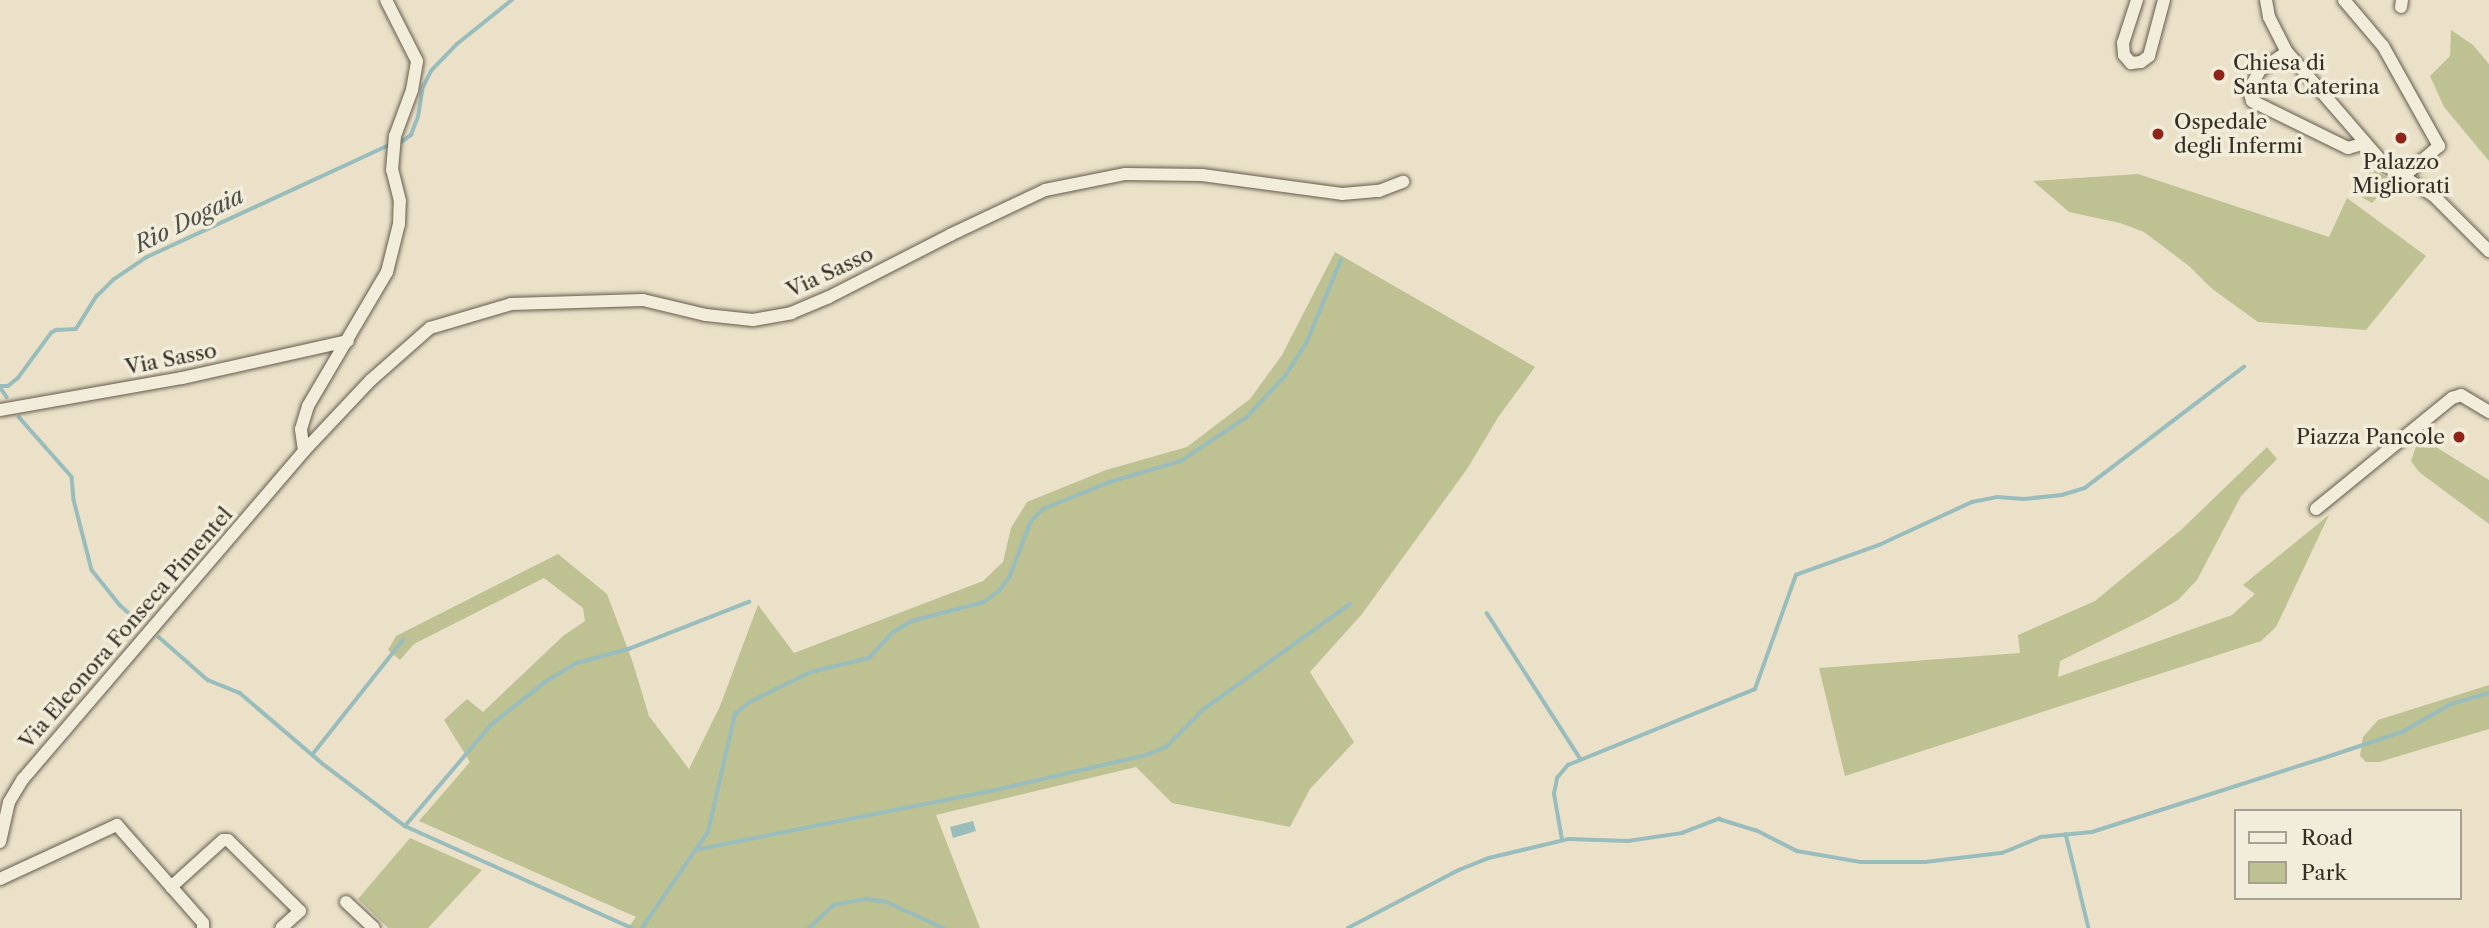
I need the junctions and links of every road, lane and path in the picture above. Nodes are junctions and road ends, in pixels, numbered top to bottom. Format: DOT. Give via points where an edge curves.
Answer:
graph roads {
  1 [pos="386,0"];
  2 [pos="2137,0"];
  3 [pos="2165,0"];
  4 [pos="2266,0"];
  5 [pos="2344,0"];
  6 [pos="2287,52"];
  7 [pos="2365,143"];
  8 [pos="2404,176"];
  9 [pos="1403,182"];
  10 [pos="2489,251"];
  11 [pos="348,341"];
  12 [pos="0,410"];
  13 [pos="2489,412"];
  14 [pos="304,451"];
  15 [pos="2316,509"];
  16 [pos="0,842"];
  17 [pos="0,878"];
  18 [pos="171,887"];
  19 [pos="346,902"];
  20 [pos="203,928"];
  21 [pos="281,928"];
  22 [pos="374,928"];
  1 -- 11 [label="street" via="417,61 395,136 392,170 400,201 399,224 387,272"];
  2 -- 3 [label="street" via="2123,43 2124,55 2131,63 2149,56"];
  4 -- 6 [label="street" via="2273,27"];
  5 -- 8 [label="street" via="2383,46 2439,146"];
  6 -- 7 [label="street"];
  6 -- 7 [label="street" via="2255,76 2249,90 2252,101 2348,148"];
  7 -- 8 [label="street" via="2385,165"];
  8 -- 10 [label="street" via="2452,211"];
  9 -- 14 [label="street, Via Sasso" via="1379,191 1342,194 1202,175 1125,174 1045,190 829,297 791,313 753,320 643,300 511,303 430,328 371,380"];
  11 -- 12 [label="street, Via Sasso" via="182,378"];
  11 -- 14 [label="street" via="308,406 301,429"];
  13 -- 15 [label="street" via="2461,395 2452,398"];
  14 -- 16 [label="street, Via Eleonora Fonseca Pimentel" via="23,779 9,802"];
  17 -- 18 [label="street" via="117,825"];
  18 -- 20 [label="street"];
  18 -- 21 [label="street" via="228,840 300,911"];
  19 -- 22 [label="street"];
}
